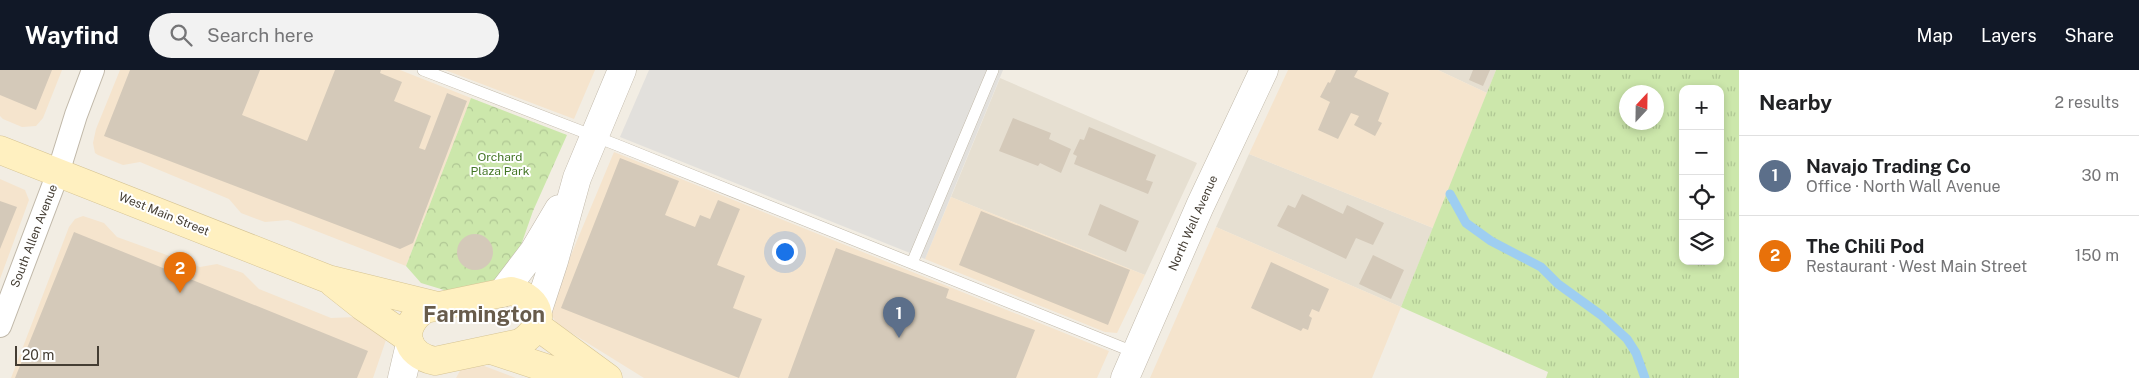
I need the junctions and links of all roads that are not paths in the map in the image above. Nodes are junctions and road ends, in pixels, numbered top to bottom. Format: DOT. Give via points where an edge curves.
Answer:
graph roads {
  1 [pos="93,70"];
  2 [pos="423,70"];
  3 [pos="622,70"];
  4 [pos="993,70"];
  5 [pos="1264,70"];
  6 [pos="594,136"];
  7 [pos="0,150"];
  8 [pos="58,173"];
  9 [pos="577,178"];
  10 [pos="912,263"];
  11 [pos="328,279"];
  12 [pos="502,293"];
  13 [pos="438,306"];
  14 [pos="537,319"];
  15 [pos="0,326"];
  16 [pos="409,341"];
  17 [pos="490,350"];
  18 [pos="1136,353"];
  19 [pos="443,368"];
  20 [pos="402,378"];
  21 [pos="576,378"];
  22 [pos="608,378"];
  23 [pos="1125,378"];
  1 -- 8 [label="street, South Allen Avenue"];
  2 -- 6 [label="lane"];
  3 -- 6 [label="street"];
  4 -- 10 [label="lane"];
  5 -- 18 [label="street, North Wall Avenue"];
  6 -- 9 [label="street"];
  6 -- 10 [label="lane"];
  7 -- 8 [label="main road, West Main Street"];
  8 -- 11 [label="main road, West Main Street"];
  8 -- 15 [label="street, South Allen Avenue"];
  9 -- 12 [label="street" via="534,251"];
  9 -- 14 [label="street"];
  10 -- 18 [label="lane"];
  11 -- 13 [label="main road, West Main Street"];
  11 -- 16 [label="main road, West Main Street"];
  12 -- 13 [label="main road"];
  12 -- 14 [label="main road" via="521,293 530,299"];
  13 -- 16 [label="main road" via="416,314 410,323"];
  14 -- 17 [label="main road, West Main Street" via="531,336 520,343"];
  14 -- 22 [label="main road"];
  16 -- 19 [label="main road, West Main Street" via="416,353"];
  16 -- 20 [label="street"];
  17 -- 19 [label="main road, West Main Street"];
  17 -- 21 [label="main road"];
  18 -- 23 [label="street, North Wall Avenue"];
}
